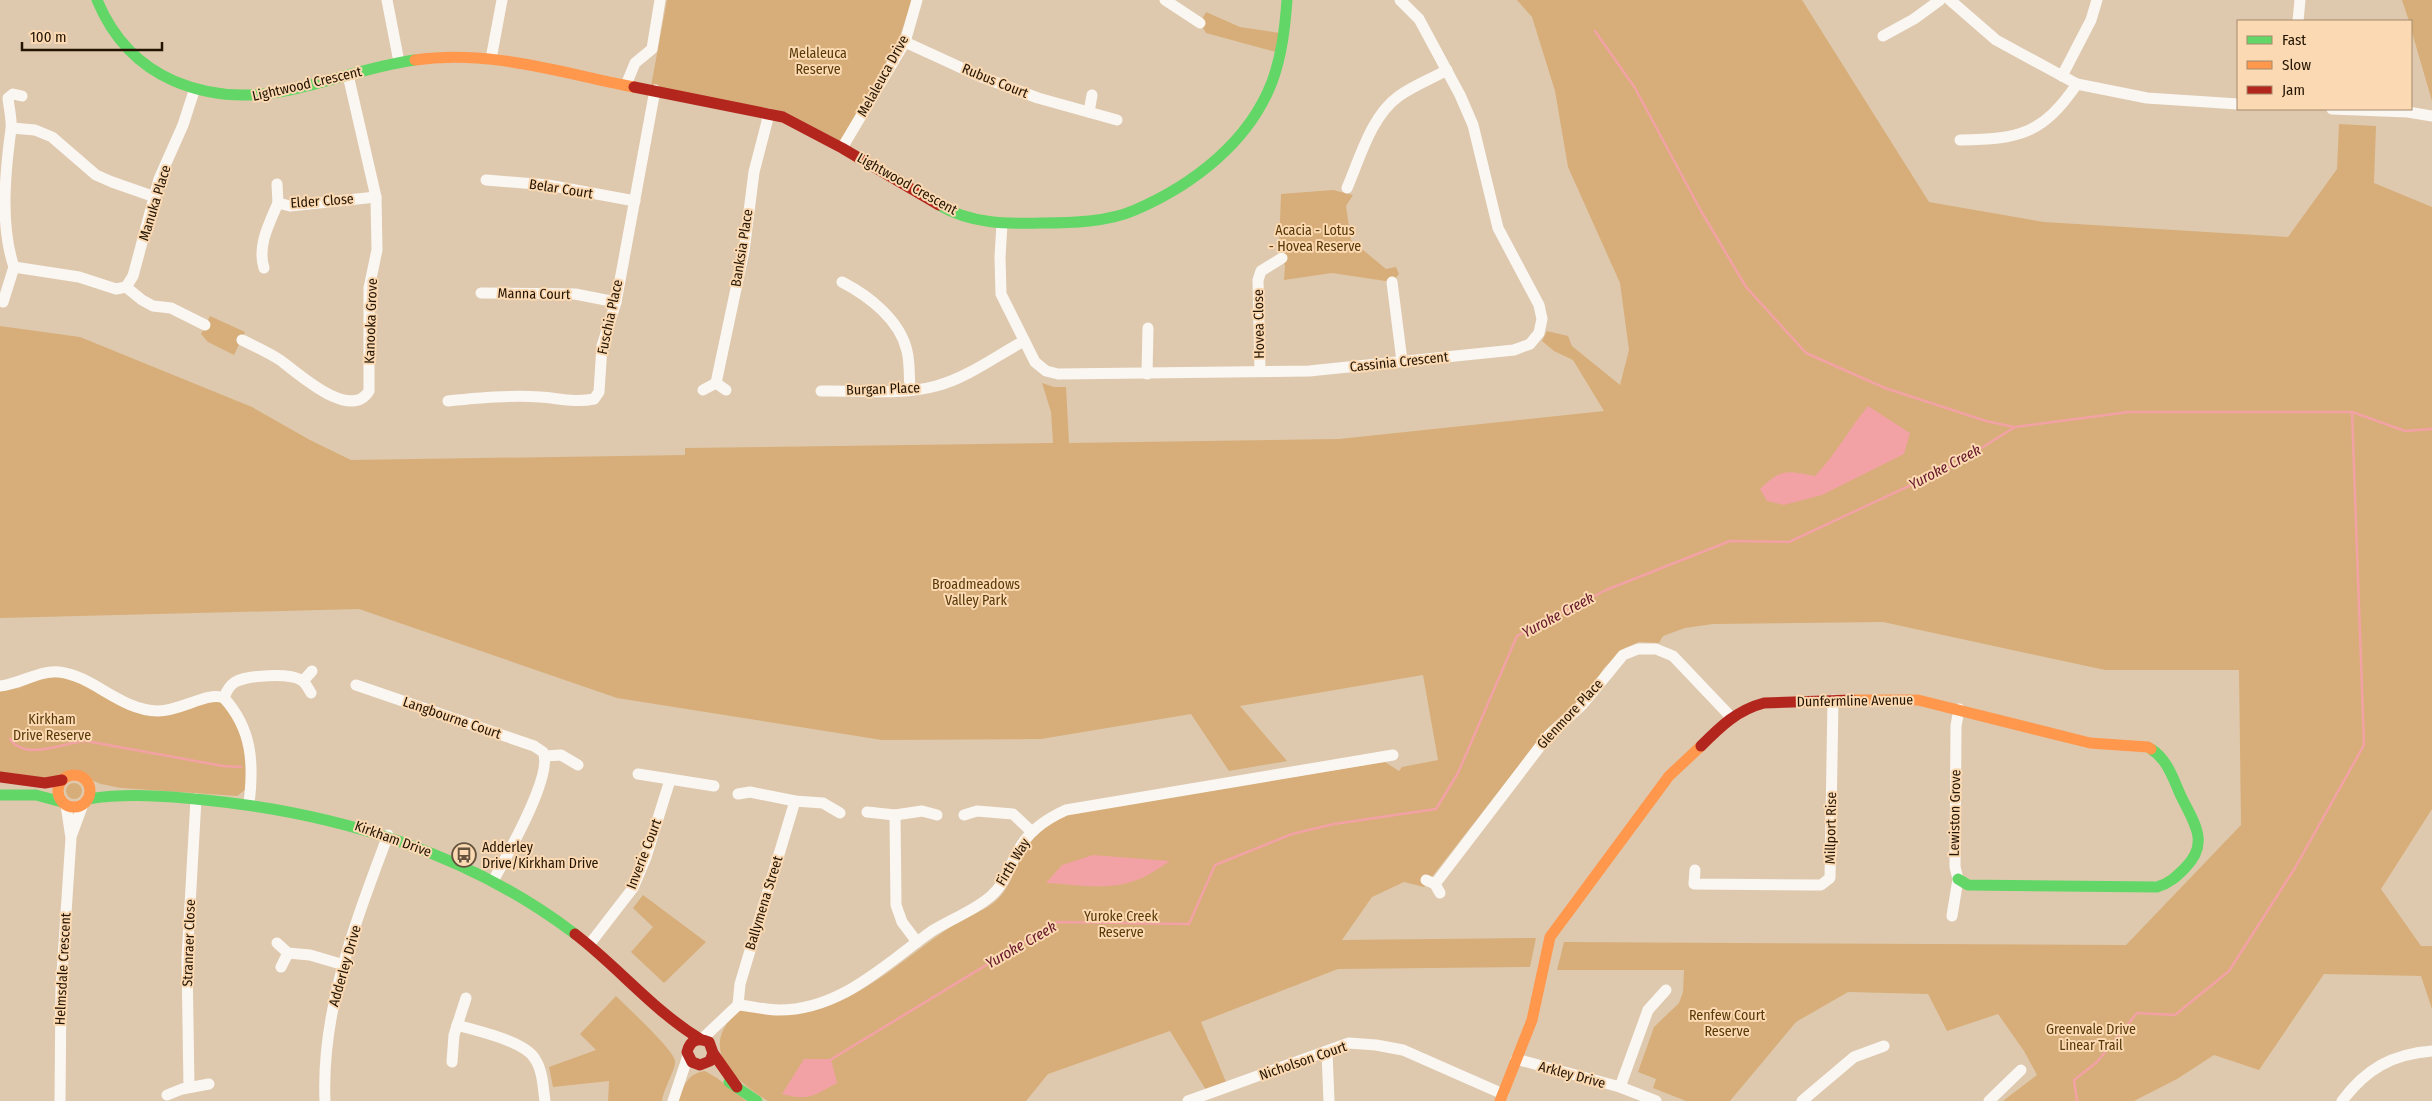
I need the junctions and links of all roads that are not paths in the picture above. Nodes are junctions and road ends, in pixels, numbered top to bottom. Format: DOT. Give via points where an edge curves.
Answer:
graph roads {
  1 [pos="97,0"];
  2 [pos="387,0"];
  3 [pos="502,0"];
  4 [pos="660,0"];
  5 [pos="917,0"];
  6 [pos="1166,0"];
  7 [pos="1287,0"];
  8 [pos="1400,0"];
  9 [pos="1940,0"];
  10 [pos="1950,0"];
  11 [pos="2097,0"];
  12 [pos="2300,0"];
  13 [pos="2298,20"];
  14 [pos="1200,22"];
  15 [pos="1883,36"];
  16 [pos="905,42"];
  17 [pos="494,59"];
  18 [pos="399,62"];
  19 [pos="1447,70"];
  20 [pos="348,75"];
  21 [pos="2062,76"];
  22 [pos="2077,84"];
  23 [pos="626,85"];
  24 [pos="655,90"];
  25 [pos="194,91"];
  26 [pos="1092,95"];
  27 [pos="22,96"];
  28 [pos="2237,104"];
  29 [pos="2357,110"];
  30 [pos="1089,112"];
  31 [pos="770,114"];
  32 [pos="2432,116"];
  33 [pos="1116,120"];
  34 [pos="12,128"];
  35 [pos="1960,140"];
  36 [pos="842,148"];
  37 [pos="486,180"];
  38 [pos="277,184"];
  39 [pos="1347,188"];
  40 [pos="155,197"];
  41 [pos="376,197"];
  42 [pos="635,201"];
  43 [pos="278,203"];
  44 [pos="1002,224"];
  45 [pos="1282,258"];
  46 [pos="14,267"];
  47 [pos="264,268"];
  48 [pos="842,282"];
  49 [pos="1392,282"];
  50 [pos="126,286"];
  51 [pos="481,293"];
  52 [pos="3,302"];
  53 [pos="616,302"];
  54 [pos="204,325"];
  55 [pos="1148,328"];
  56 [pos="242,340"];
  57 [pos="1024,341"];
  58 [pos="1402,362"];
  59 [pos="1260,371"];
  60 [pos="1147,374"];
  61 [pos="716,383"];
  62 [pos="703,390"];
  63 [pos="726,390"];
  64 [pos="910,390"];
  65 [pos="821,391"];
  66 [pos="448,401"];
  67 [pos="312,670"];
  68 [pos="303,681"];
  69 [pos="356,685"];
  70 [pos="0,686"];
  71 [pos="311,693"];
  72 [pos="224,698"];
  73 [pos="1833,700"];
  74 [pos="1959,709"];
  75 [pos="1731,718"];
  76 [pos="1393,755"];
  77 [pos="545,756"];
  78 [pos="578,765"];
  79 [pos="638,774"];
  80 [pos="0,777"];
  81 [pos="62,780"];
  82 [pos="670,780"];
  83 [pos="88,782"];
  84 [pos="714,786"];
  85 [pos="124,794"];
  86 [pos="738,794"];
  87 [pos="0,795"];
  88 [pos="196,799"];
  89 [pos="795,801"];
  90 [pos="85,802"];
  91 [pos="64,803"];
  92 [pos="249,803"];
  93 [pos="867,812"];
  94 [pos="840,813"];
  95 [pos="964,814"];
  96 [pos="895,815"];
  97 [pos="937,815"];
  98 [pos="1032,832"];
  99 [pos="388,835"];
  100 [pos="71,838"];
  101 [pos="1695,870"];
  102 [pos="1958,879"];
  103 [pos="493,881"];
  104 [pos="1434,886"];
  105 [pos="1952,916"];
  106 [pos="917,942"];
  107 [pos="277,943"];
  108 [pos="589,946"];
  109 [pos="288,953"];
  110 [pos="344,965"];
  111 [pos="280,967"];
  112 [pos="1666,990"];
  113 [pos="466,998"];
  114 [pos="738,1005"];
  115 [pos="669,1020"];
  116 [pos="723,1020"];
  117 [pos="457,1024"];
  118 [pos="701,1039"];
  119 [pos="1884,1046"];
  120 [pos="713,1051"];
  121 [pos="2432,1051"];
  122 [pos="1327,1052"];
  123 [pos="687,1054"];
  124 [pos="1516,1059"];
  125 [pos="452,1062"];
  126 [pos="701,1065"];
  127 [pos="2021,1070"];
  128 [pos="681,1082"];
  129 [pos="209,1084"];
  130 [pos="189,1087"];
  131 [pos="737,1087"];
  132 [pos="1620,1088"];
  133 [pos="167,1095"];
  134 [pos="1501,1097"];
  135 [pos="60,1101"];
  136 [pos="325,1101"];
  137 [pos="545,1101"];
  138 [pos="674,1101"];
  139 [pos="756,1101"];
  140 [pos="1188,1101"];
  141 [pos="1330,1101"];
  142 [pos="1656,1101"];
  143 [pos="1802,1101"];
  144 [pos="1989,1101"];
  145 [pos="2342,1101"];
  1 -- 25 [label="street, Lightwood Crescent" via="110,27 129,52 179,86"];
  2 -- 18 [label="street"];
  3 -- 17 [label="street"];
  4 -- 23 [label="street" via="652,49 635,63"];
  5 -- 16 [label="street, Melaleuca Drive"];
  6 -- 14 [label="street"];
  7 -- 44 [label="street, Lightwood Crescent" via="1284,37 1272,82 1256,114 1221,156 1197,176 1134,211 1100,220 1058,225"];
  8 -- 19 [label="street, Cassinia Crescent" via="1419,19"];
  9 -- 15 [label="street"];
  10 -- 21 [label="street" via="1996,40"];
  11 -- 21 [label="street"];
  12 -- 13 [label="street"];
  16 -- 30 [label="street, Rubus Court" via="979,76 1038,98"];
  16 -- 36 [label="street, Melaleuca Drive"];
  17 -- 18 [label="street, Lightwood Crescent" via="432,57"];
  17 -- 23 [label="street, Lightwood Crescent" via="544,65 563,73"];
  18 -- 20 [label="street, Lightwood Crescent"];
  19 -- 39 [label="street" via="1399,96 1386,108 1377,120"];
  19 -- 58 [label="street, Cassinia Crescent" via="1473,125 1498,228 1542,319 1539,333 1530,344 1514,350"];
  20 -- 25 [label="street, Lightwood Crescent" via="247,98"];
  20 -- 41 [label="street, Kanooka Grove"];
  21 -- 22 [label="street"];
  22 -- 28 [label="street" via="2147,98"];
  22 -- 35 [label="street" via="2063,104 2025,133 2002,140"];
  23 -- 24 [label="street, Lightwood Crescent"];
  24 -- 31 [label="street, Lightwood Crescent"];
  24 -- 42 [label="street, Fuschia Place"];
  25 -- 40 [label="street, Manuka Place"];
  26 -- 30 [label="street"];
  27 -- 34 [label="street" via="13,94 8,98"];
  29 -- 32 [label="street"];
  30 -- 33 [label="street, Rubus Court"];
  31 -- 36 [label="street, Lightwood Crescent" via="783,117"];
  31 -- 61 [label="street, Banksia Place" via="754,172 744,251"];
  34 -- 40 [label="street" via="35,130 52,137 96,174"];
  34 -- 46 [label="street" via="4,192 4,235"];
  36 -- 44 [label="street, Lightwood Crescent" via="944,208 969,218"];
  37 -- 42 [label="street, Belar Court" via="548,185"];
  38 -- 43 [label="street"];
  40 -- 50 [label="street, Manuka Place" via="133,276"];
  41 -- 43 [label="street, Elder Close" via="290,206"];
  41 -- 56 [label="street, Kanooka Grove" via="377,250 369,288 370,388 365,397 342,399 323,393 278,358"];
  42 -- 53 [label="street, Fuschia Place"];
  43 -- 47 [label="street, Elder Close" via="260,255"];
  44 -- 57 [label="street, Cassinia Crescent" via="1001,294"];
  45 -- 59 [label="street, Hovea Close" via="1261,271 1258,280"];
  46 -- 50 [label="street" via="79,277 116,289"];
  46 -- 52 [label="street"];
  48 -- 64 [label="street" via="878,307 897,328 908,354"];
  49 -- 58 [label="street"];
  50 -- 54 [label="street" via="153,306 171,308"];
  51 -- 53 [label="street, Manna Court" via="575,294"];
  53 -- 66 [label="street, Fuschia Place" via="602,346 599,392 594,399 581,402 493,396"];
  55 -- 60 [label="street"];
  57 -- 60 [label="street, Cassinia Crescent" via="1035,362 1052,373"];
  57 -- 64 [label="street, Burgan Place" via="936,386"];
  58 -- 59 [label="street, Cassinia Crescent" via="1309,371"];
  59 -- 60 [label="street, Cassinia Crescent"];
  61 -- 62 [label="street"];
  61 -- 63 [label="street"];
  64 -- 65 [label="street, Burgan Place"];
  67 -- 68 [label="street"];
  68 -- 71 [label="street"];
  68 -- 72 [label="street" via="286,676 239,680 229,688"];
  69 -- 77 [label="street, Langbourne Court" via="534,746"];
  70 -- 72 [label="street" via="54,672 74,676 126,704 143,709 174,710 212,695"];
  72 -- 92 [label="street" via="241,725 250,749 253,771"];
  73 -- 74 [label="street, Dunfermline Avenue" via="1905,699"];
  73 -- 75 [label="street, Dunfermline Avenue" via="1764,703"];
  73 -- 101 [label="street, Millport Rise" via="1830,878 1815,885 1693,887"];
  74 -- 102 [label="street, Lewiston Grove" via="1954,867"];
  74 -- 102 [label="street, Dunfermline Avenue" via="2090,743 2148,747 2167,766 2198,832 2200,846 2195,858 2171,882 2157,887 1968,885"];
  75 -- 104 [label="street, Glenmore Place" via="1673,656 1656,649 1638,649 1623,655 1582,705 1548,736"];
  75 -- 124 [label="street, Dunfermline Avenue" via="1669,776 1550,936 1532,1020"];
  76 -- 98 [label="street, Firth Way" via="1066,810 1049,818"];
  77 -- 78 [label="street, Langbourne Court" via="561,755"];
  77 -- 103 [label="street" via="545,766 527,816"];
  79 -- 82 [label="street"];
  80 -- 81 [label="street" via="46,783"];
  81 -- 83 [label="street" via="75,775"];
  81 -- 91 [label="street" via="58,793"];
  82 -- 84 [label="street"];
  82 -- 108 [label="street, Inverie Court" via="633,888"];
  83 -- 85 [label="street, Kirkham Drive"];
  83 -- 90 [label="street" via="90,791"];
  85 -- 88 [label="street, Kirkham Drive"];
  85 -- 90 [label="street, Kirkham Drive"];
  86 -- 89 [label="street" via="750,792"];
  87 -- 91 [label="street" via="36,795"];
  88 -- 92 [label="street, Kirkham Drive"];
  88 -- 130 [label="street, Stranraer Close" via="187,958"];
  89 -- 94 [label="street" via="823,803"];
  89 -- 114 [label="street, Ballymena Street" via="740,984"];
  90 -- 91 [label="street" via="75,807"];
  90 -- 100 [label="street, Helmsdale Crescent"];
  91 -- 100 [label="street, Helmsdale Crescent"];
  92 -- 99 [label="street, Kirkham Drive" via="322,816"];
  93 -- 96 [label="street"];
  95 -- 98 [label="street" via="977,811 1012,814"];
  96 -- 97 [label="street" via="922,811"];
  96 -- 106 [label="street" via="896,905 902,922"];
  98 -- 106 [label="street, Firth Way" via="1019,849 1003,883 990,897"];
  99 -- 103 [label="street, Kirkham Drive"];
  99 -- 110 [label="street, Adderley Drive"];
  100 -- 135 [label="street, Helmsdale Crescent" via="62,988"];
  102 -- 105 [label="street, Lewiston Grove"];
  103 -- 108 [label="street, Kirkham Drive" via="533,905"];
  106 -- 114 [label="street, Firth Way" via="839,997 809,1007 779,1010"];
  107 -- 109 [label="street"];
  108 -- 115 [label="street, Kirkham Drive"];
  109 -- 110 [label="street" via="310,954"];
  109 -- 111 [label="street"];
  110 -- 136 [label="street, Adderley Drive" via="329,1032"];
  112 -- 132 [label="street" via="1648,1010"];
  113 -- 117 [label="street"];
  114 -- 116 [label="street"];
  115 -- 118 [label="street, Kirkham Drive"];
  115 -- 123 [label="street, Kirkham Drive"];
  116 -- 118 [label="street"];
  116 -- 120 [label="street"];
  117 -- 125 [label="street"];
  117 -- 137 [label="street" via="522,1047 531,1054 540,1072"];
  118 -- 120 [label="street" via="709,1042"];
  118 -- 123 [label="street" via="692,1041"];
  119 -- 143 [label="street" via="1854,1057"];
  120 -- 126 [label="street" via="710,1061"];
  120 -- 131 [label="street"];
  121 -- 145 [label="street" via="2393,1058 2375,1068 2356,1083"];
  122 -- 134 [label="street, Nicholson Court" via="1350,1043 1403,1050"];
  122 -- 140 [label="street, Nicholson Court"];
  122 -- 141 [label="street"];
  123 -- 126 [label="street" via="692,1062"];
  123 -- 128 [label="street"];
  124 -- 132 [label="street, Arkley Drive"];
  124 -- 134 [label="street, Dunfermline Avenue"];
  126 -- 128 [label="street"];
  126 -- 131 [label="street"];
  127 -- 144 [label="street"];
  128 -- 138 [label="street"];
  129 -- 130 [label="street"];
  130 -- 133 [label="street"];
  131 -- 139 [label="street"];
  132 -- 142 [label="street, Arkley Drive"];
}
